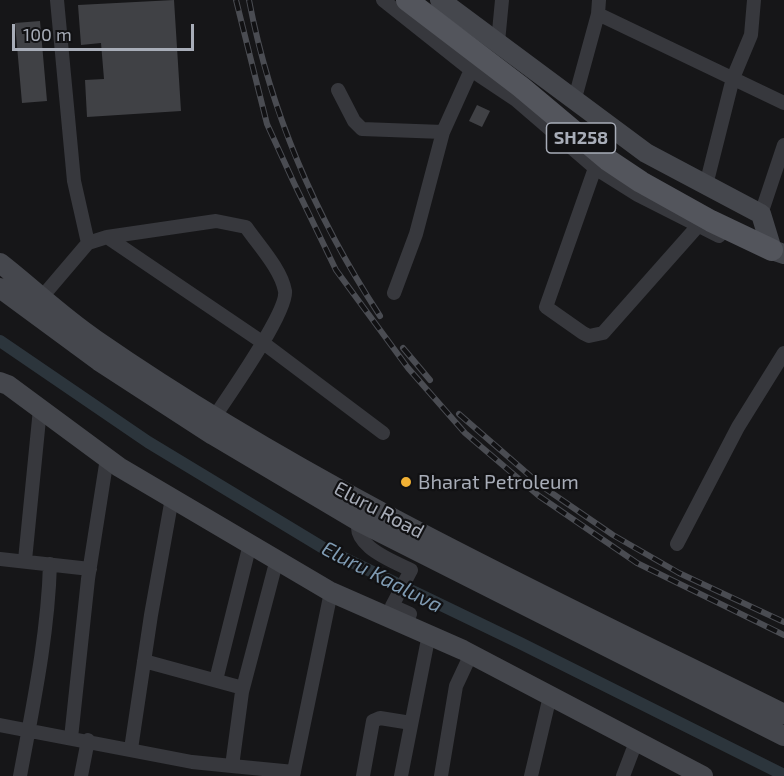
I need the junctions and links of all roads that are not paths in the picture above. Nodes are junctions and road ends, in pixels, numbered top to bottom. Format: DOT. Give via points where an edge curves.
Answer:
graph roads {
  1 [pos="57,0"];
  2 [pos="383,0"];
  3 [pos="407,0"];
  4 [pos="440,0"];
  5 [pos="502,0"];
  6 [pos="754,0"];
  7 [pos="599,7"];
  8 [pos="498,42"];
  9 [pos="471,70"];
  10 [pos="733,78"];
  11 [pos="339,90"];
  12 [pos="575,98"];
  13 [pos="784,103"];
  14 [pos="443,132"];
  15 [pos="784,147"];
  16 [pos="596,168"];
  17 [pos="706,185"];
  18 [pos="761,214"];
  19 [pos="697,227"];
  20 [pos="107,237"];
  21 [pos="88,243"];
  22 [pos="778,252"];
  23 [pos="0,262"];
  24 [pos="0,288"];
  25 [pos="394,293"];
  26 [pos="42,297"];
  27 [pos="262,342"];
  28 [pos="784,353"];
  29 [pos="3,387"];
  30 [pos="40,409"];
  31 [pos="215,416"];
  32 [pos="383,433"];
  33 [pos="107,458"];
  34 [pos="172,498"];
  35 [pos="362,513"];
  36 [pos="250,544"];
  37 [pos="677,544"];
  38 [pos="277,559"];
  39 [pos="0,560"];
  40 [pos="25,561"];
  41 [pos="50,564"];
  42 [pos="90,569"];
  43 [pos="332,592"];
  44 [pos="408,618"];
  45 [pos="436,638"];
  46 [pos="467,652"];
  47 [pos="144,661"];
  48 [pos="216,680"];
  49 [pos="243,688"];
  50 [pos="550,696"];
  51 [pos="784,714"];
  52 [pos="411,723"];
  53 [pos="0,725"];
  54 [pos="29,731"];
  55 [pos="784,736"];
  56 [pos="71,738"];
  57 [pos="88,740"];
  58 [pos="636,742"];
  59 [pos="131,749"];
  60 [pos="232,766"];
  61 [pos="191,769"];
  62 [pos="294,774"];
  63 [pos="20,776"];
  64 [pos="81,776"];
  65 [pos="363,776"];
  66 [pos="400,776"];
  67 [pos="441,776"];
  68 [pos="531,776"];
  69 [pos="623,776"];
  70 [pos="702,776"];
  1 -- 21 [label="street" via="74,181"];
  2 -- 9 [label="street"];
  3 -- 22 [label="main road, SH258" via="608,160 702,216"];
  4 -- 8 [label="main road"];
  5 -- 8 [label="street"];
  6 -- 10 [label="street" via="751,35"];
  7 -- 10 [label="street" via="667,49"];
  7 -- 12 [label="street"];
  8 -- 12 [label="main road"];
  9 -- 14 [label="street"];
  9 -- 16 [label="street" via="516,100"];
  10 -- 13 [label="street"];
  10 -- 17 [label="street"];
  11 -- 14 [label="street" via="362,129"];
  12 -- 17 [label="main road" via="646,153"];
  14 -- 25 [label="street" via="416,234"];
  15 -- 18 [label="street"];
  16 -- 19 [label="street"];
  16 -- 19 [label="street" via="546,308 583,333 603,333"];
  17 -- 18 [label="main road"];
  18 -- 22 [label="main road"];
  19 -- 22 [label="street" via="755,253"];
  20 -- 21 [label="street"];
  20 -- 27 [label="street"];
  20 -- 27 [label="street" via="216,221 246,227 285,290 285,299"];
  21 -- 26 [label="street"];
  23 -- 26 [label="main road, Eluru Road"];
  24 -- 35 [label="main road, Eluru Road" via="147,392"];
  26 -- 31 [label="main road, Eluru Road" via="94,339"];
  27 -- 31 [label="street"];
  27 -- 32 [label="street"];
  28 -- 37 [label="street" via="738,428"];
  29 -- 30 [label="main road"];
  30 -- 33 [label="main road"];
  30 -- 40 [label="street"];
  31 -- 35 [label="main road, Eluru Road"];
  33 -- 34 [label="main road"];
  33 -- 42 [label="street"];
  34 -- 36 [label="main road"];
  34 -- 47 [label="street"];
  35 -- 44 [label="street" via="358,530 366,545 411,570 392,606"];
  35 -- 51 [label="main road, Eluru Road"];
  35 -- 55 [label="main road, Eluru Road"];
  36 -- 38 [label="main road"];
  36 -- 48 [label="street"];
  38 -- 43 [label="main road"];
  38 -- 49 [label="street"];
  39 -- 40 [label="street"];
  40 -- 41 [label="street"];
  41 -- 42 [label="street"];
  41 -- 54 [label="street" via="48,606"];
  42 -- 56 [label="street"];
  43 -- 44 [label="main road"];
  43 -- 62 [label="street"];
  44 -- 45 [label="main road"];
  45 -- 46 [label="main road"];
  45 -- 52 [label="street"];
  46 -- 50 [label="main road"];
  46 -- 67 [label="street" via="456,686"];
  47 -- 48 [label="street"];
  47 -- 59 [label="street"];
  48 -- 49 [label="street"];
  49 -- 60 [label="street"];
  50 -- 58 [label="main road"];
  50 -- 68 [label="street"];
  52 -- 65 [label="street" via="380,718 373,721"];
  52 -- 66 [label="street"];
  53 -- 54 [label="street"];
  54 -- 56 [label="street"];
  54 -- 63 [label="street"];
  56 -- 57 [label="street"];
  57 -- 59 [label="street"];
  57 -- 64 [label="street"];
  58 -- 69 [label="street"];
  58 -- 70 [label="main road"];
  59 -- 61 [label="street"];
  60 -- 61 [label="street"];
  60 -- 62 [label="street"];
}
